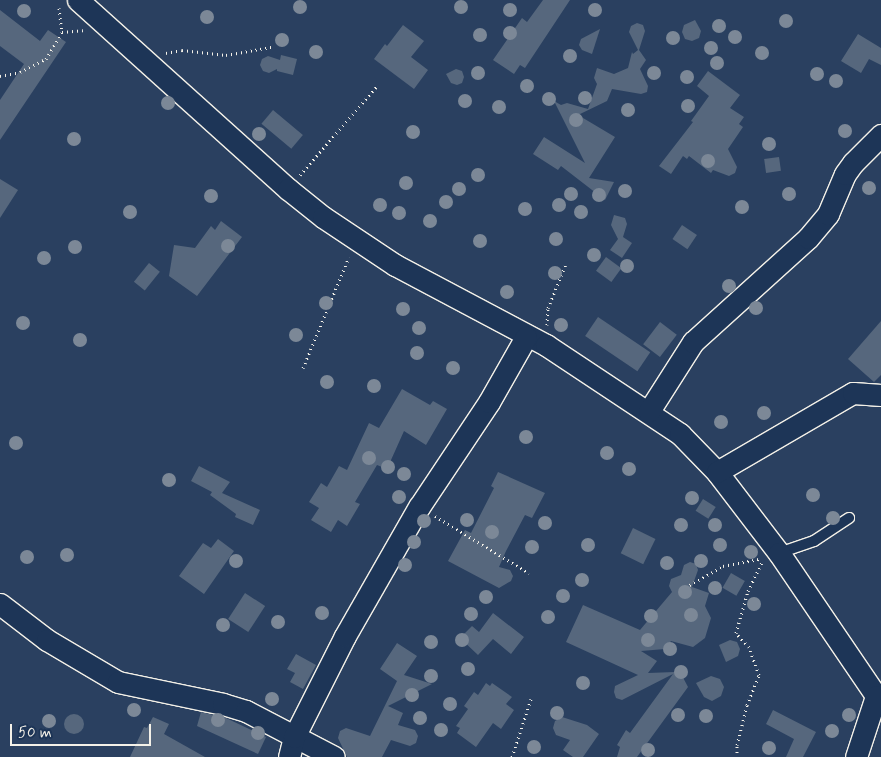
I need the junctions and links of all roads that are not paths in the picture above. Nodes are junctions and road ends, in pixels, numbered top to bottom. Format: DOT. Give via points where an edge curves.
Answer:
graph roads {
  1 [pos="68,2"];
  2 [pos="881,135"];
  3 [pos="526,336"];
  4 [pos="881,395"];
  5 [pos="649,411"];
  6 [pos="718,472"];
  7 [pos="849,518"];
  8 [pos="779,553"];
  9 [pos="0,604"];
  10 [pos="878,699"];
  11 [pos="292,747"];
  12 [pos="334,757"];
  13 [pos="856,757"];
  1 -- 3 [label="street" via="109,27 323,217 395,265"];
  2 -- 5 [label="street" via="845,174 828,214 808,238 693,342"];
  3 -- 5 [label="street" via="546,345"];
  3 -- 11 [label="street" via="489,402 419,507 345,636"];
  4 -- 6 [label="street" via="853,394"];
  5 -- 6 [label="street" via="680,434"];
  6 -- 8 [label="street"];
  7 -- 8 [label="lane" via="814,541"];
  8 -- 10 [label="street"];
  9 -- 11 [label="street" via="47,640 118,682 246,711"];
  10 -- 13 [label="street"];
  11 -- 12 [label="street"];
}
